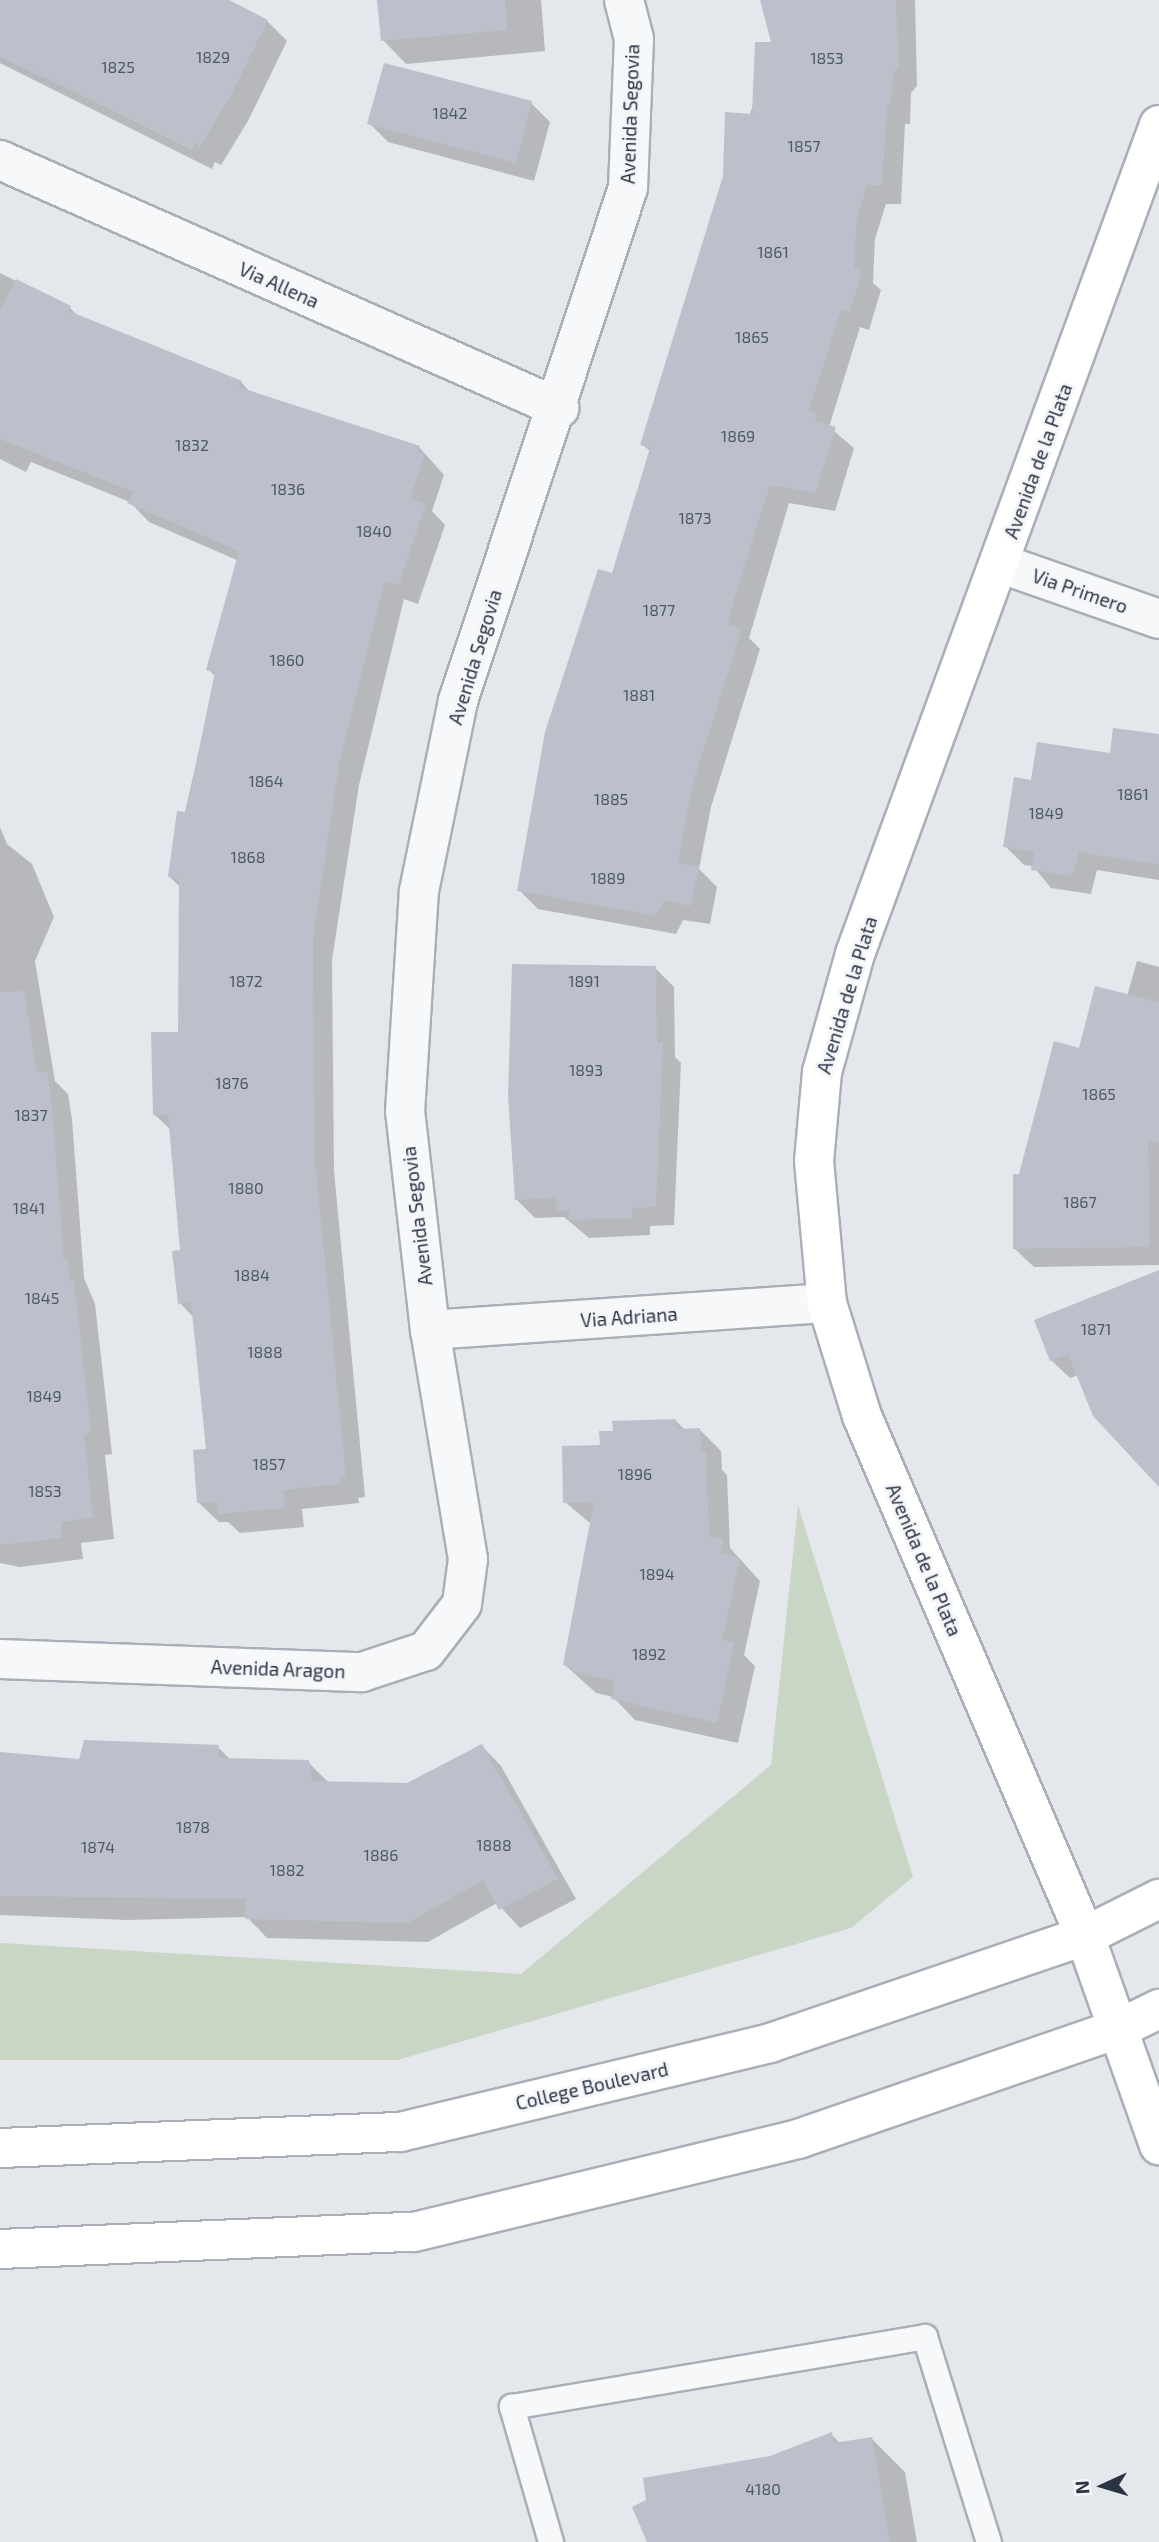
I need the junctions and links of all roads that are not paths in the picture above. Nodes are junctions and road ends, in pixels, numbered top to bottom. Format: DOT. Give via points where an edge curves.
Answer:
graph roads {
  1 [pos="624,0"];
  2 [pos="1159,125"];
  3 [pos="0,160"];
  4 [pos="559,408"];
  5 [pos="1002,564"];
  6 [pos="1159,619"];
  7 [pos="827,1303"];
  8 [pos="430,1331"];
  9 [pos="0,1659"];
  10 [pos="1159,1899"];
  11 [pos="1085,1936"];
  12 [pos="1159,2009"];
  13 [pos="1118,2029"];
  14 [pos="1159,2145"];
  15 [pos="0,2148"];
  16 [pos="0,2249"];
  17 [pos="551,2542"];
  18 [pos="989,2542"];
  1 -- 4 [label="street, Avenida Segovia" via="634,39 628,188"];
  2 -- 5 [label="main road, Avenida de la Plata"];
  3 -- 4 [label="street, Via Allena"];
  4 -- 8 [label="street, Avenida Segovia" via="458,701 419,891 405,1112"];
  5 -- 6 [label="street, Via Primero"];
  5 -- 7 [label="main road, Avenida de la Plata" via="855,954 822,1072 814,1161"];
  7 -- 8 [label="street, Via Adriana"];
  7 -- 11 [label="main road, Avenida de la Plata" via="862,1416"];
  8 -- 9 [label="street, Avenida Aragon" via="468,1559 462,1604 426,1650 362,1672"];
  10 -- 11 [label="main road, College Boulevard"];
  11 -- 13 [label="main road, Avenida de la Plata"];
  11 -- 15 [label="main road, College Boulevard" via="770,2043 400,2132"];
  12 -- 13 [label="main road"];
  13 -- 14 [label="main road, Avenida de la Plata"];
  13 -- 16 [label="main road" via="798,2139 414,2232"];
  17 -- 18 [label="lane" via="512,2407 925,2337"];
}
